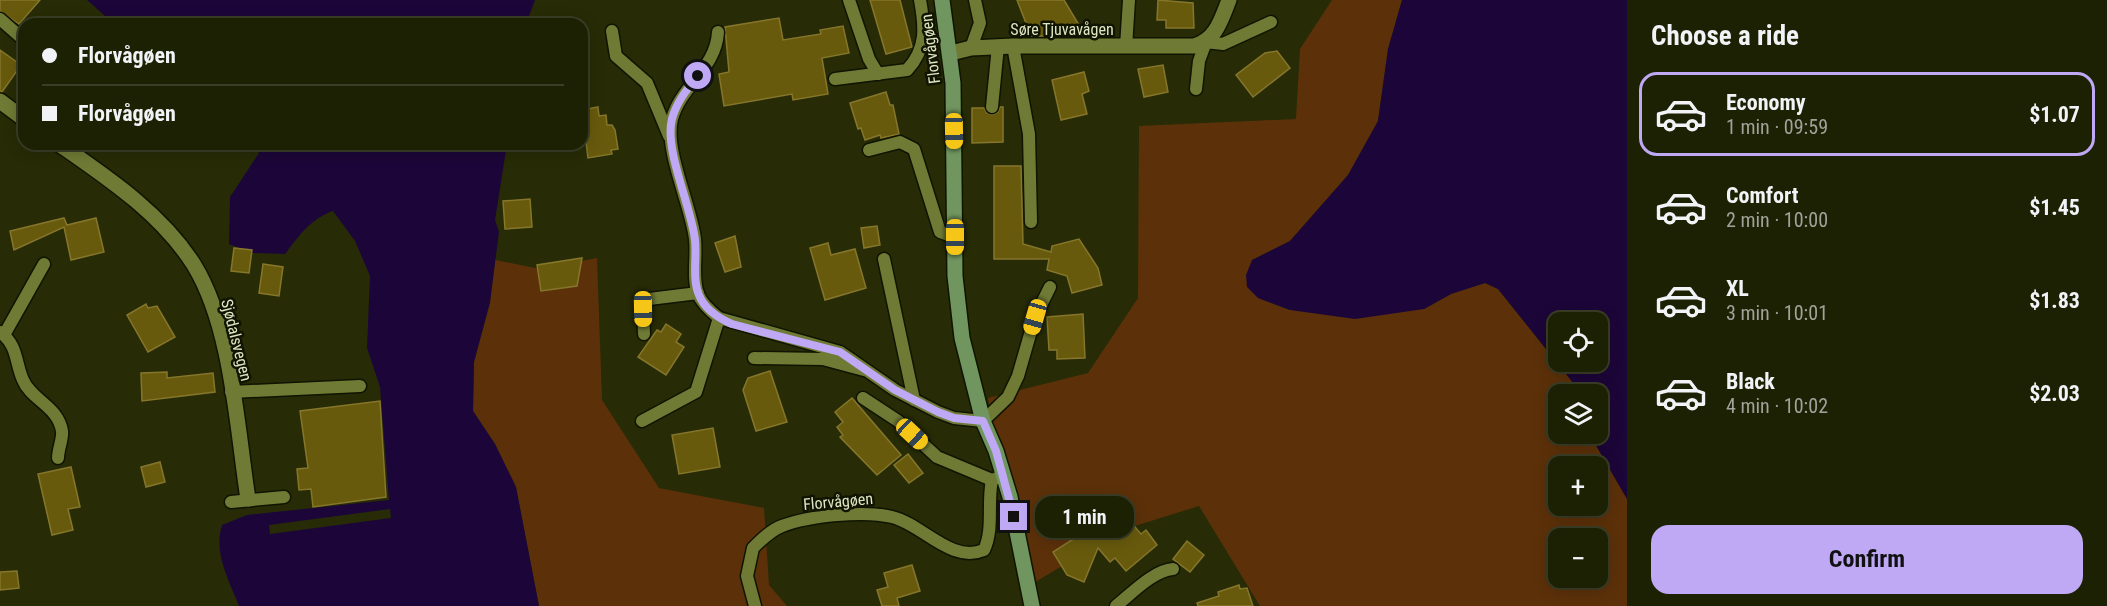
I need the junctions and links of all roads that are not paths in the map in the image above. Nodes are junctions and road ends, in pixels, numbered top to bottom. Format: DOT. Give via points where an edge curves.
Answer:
graph roads {
  1 [pos="849,0"];
  2 [pos="920,0"];
  3 [pos="942,0"];
  4 [pos="975,0"];
  5 [pos="1129,0"];
  6 [pos="1229,0"];
  7 [pos="0,20"];
  8 [pos="1271,22"];
  9 [pos="612,31"];
  10 [pos="718,32"];
  11 [pos="18,35"];
  12 [pos="1206,42"];
  13 [pos="1005,46"];
  14 [pos="1125,47"];
  15 [pos="971,48"];
  16 [pos="951,53"];
  17 [pos="878,74"];
  18 [pos="834,79"];
  19 [pos="1196,89"];
  20 [pos="0,101"];
  21 [pos="992,107"];
  22 [pos="18,114"];
  23 [pos="671,143"];
  24 [pos="67,150"];
  25 [pos="869,150"];
  26 [pos="1031,222"];
  27 [pos="955,237"];
  28 [pos="884,259"];
  29 [pos="44,264"];
  30 [pos="1050,287"];
  31 [pos="698,293"];
  32 [pos="718,318"];
  33 [pos="2,333"];
  34 [pos="644,334"];
  35 [pos="754,358"];
  36 [pos="868,370"];
  37 [pos="360,386"];
  38 [pos="231,392"];
  39 [pos="863,398"];
  40 [pos="914,400"];
  41 [pos="642,421"];
  42 [pos="983,421"];
  43 [pos="58,458"];
  44 [pos="998,478"];
  45 [pos="284,497"];
  46 [pos="248,499"];
  47 [pos="231,502"];
  48 [pos="1173,569"];
  49 [pos="755,606"];
  50 [pos="1032,606"];
  51 [pos="1116,606"];
  1 -- 17 [label="lane"];
  2 -- 17 [label="lane, Florvågøen" via="924,22 921,52 907,70"];
  3 -- 16 [label="main road, Florvågøen"];
  4 -- 15 [label="lane" via="980,22"];
  5 -- 14 [label="lane, Søre Tjuvavågen"];
  6 -- 12 [label="street"];
  7 -- 11 [label="lane"];
  8 -- 12 [label="lane, Søre Tjuvavågen" via="1222,44"];
  9 -- 23 [label="lane" via="616,56 647,82"];
  10 -- 23 [label="lane" via="710,63 686,89 675,110"];
  12 -- 14 [label="street, Søre Tjuvavågen" via="1194,46"];
  12 -- 19 [label="lane"];
  13 -- 14 [label="street, Søre Tjuvavågen"];
  13 -- 15 [label="street, Søre Tjuvavågen"];
  13 -- 21 [label="lane, Søre Tjuvavågen"];
  13 -- 26 [label="lane" via="1029,134"];
  15 -- 16 [label="street, Søre Tjuvavågen"];
  16 -- 27 [label="main road, Florvågøen"];
  17 -- 18 [label="lane, Florvågøen"];
  20 -- 22 [label="street"];
  23 -- 31 [label="lane" via="695,238"];
  24 -- 38 [label="street, Sjødalsvegen" via="123,190 164,228 194,266 219,329"];
  25 -- 27 [label="lane" via="900,142 914,149 940,232"];
  27 -- 42 [label="main road, Florvågøen" via="962,338"];
  28 -- 40 [label="lane"];
  29 -- 33 [label="lane"];
  30 -- 42 [label="lane" via="1035,317 1008,397"];
  31 -- 32 [label="lane"];
  31 -- 34 [label="lane" via="649,298 643,309"];
  32 -- 36 [label="lane" via="840,352"];
  32 -- 41 [label="lane" via="696,392"];
  33 -- 43 [label="lane" via="14,347 23,382 49,406 62,429"];
  35 -- 36 [label="lane" via="823,359"];
  36 -- 40 [label="lane"];
  37 -- 38 [label="lane"];
  38 -- 46 [label="street, Sjødalsvegen"];
  39 -- 44 [label="lane" via="898,421 937,458"];
  40 -- 42 [label="lane" via="954,418"];
  42 -- 44 [label="main road, Florvågøen"];
  44 -- 49 [label="lane, Florvågøen" via="988,499 989,540 984,550 973,554 954,549 892,517 860,514 781,526 753,548 747,576"];
  44 -- 50 [label="main road, Florvågøen" via="1018,538"];
  45 -- 46 [label="lane"];
  46 -- 47 [label="lane"];
  48 -- 51 [label="lane" via="1167,569"];
}
